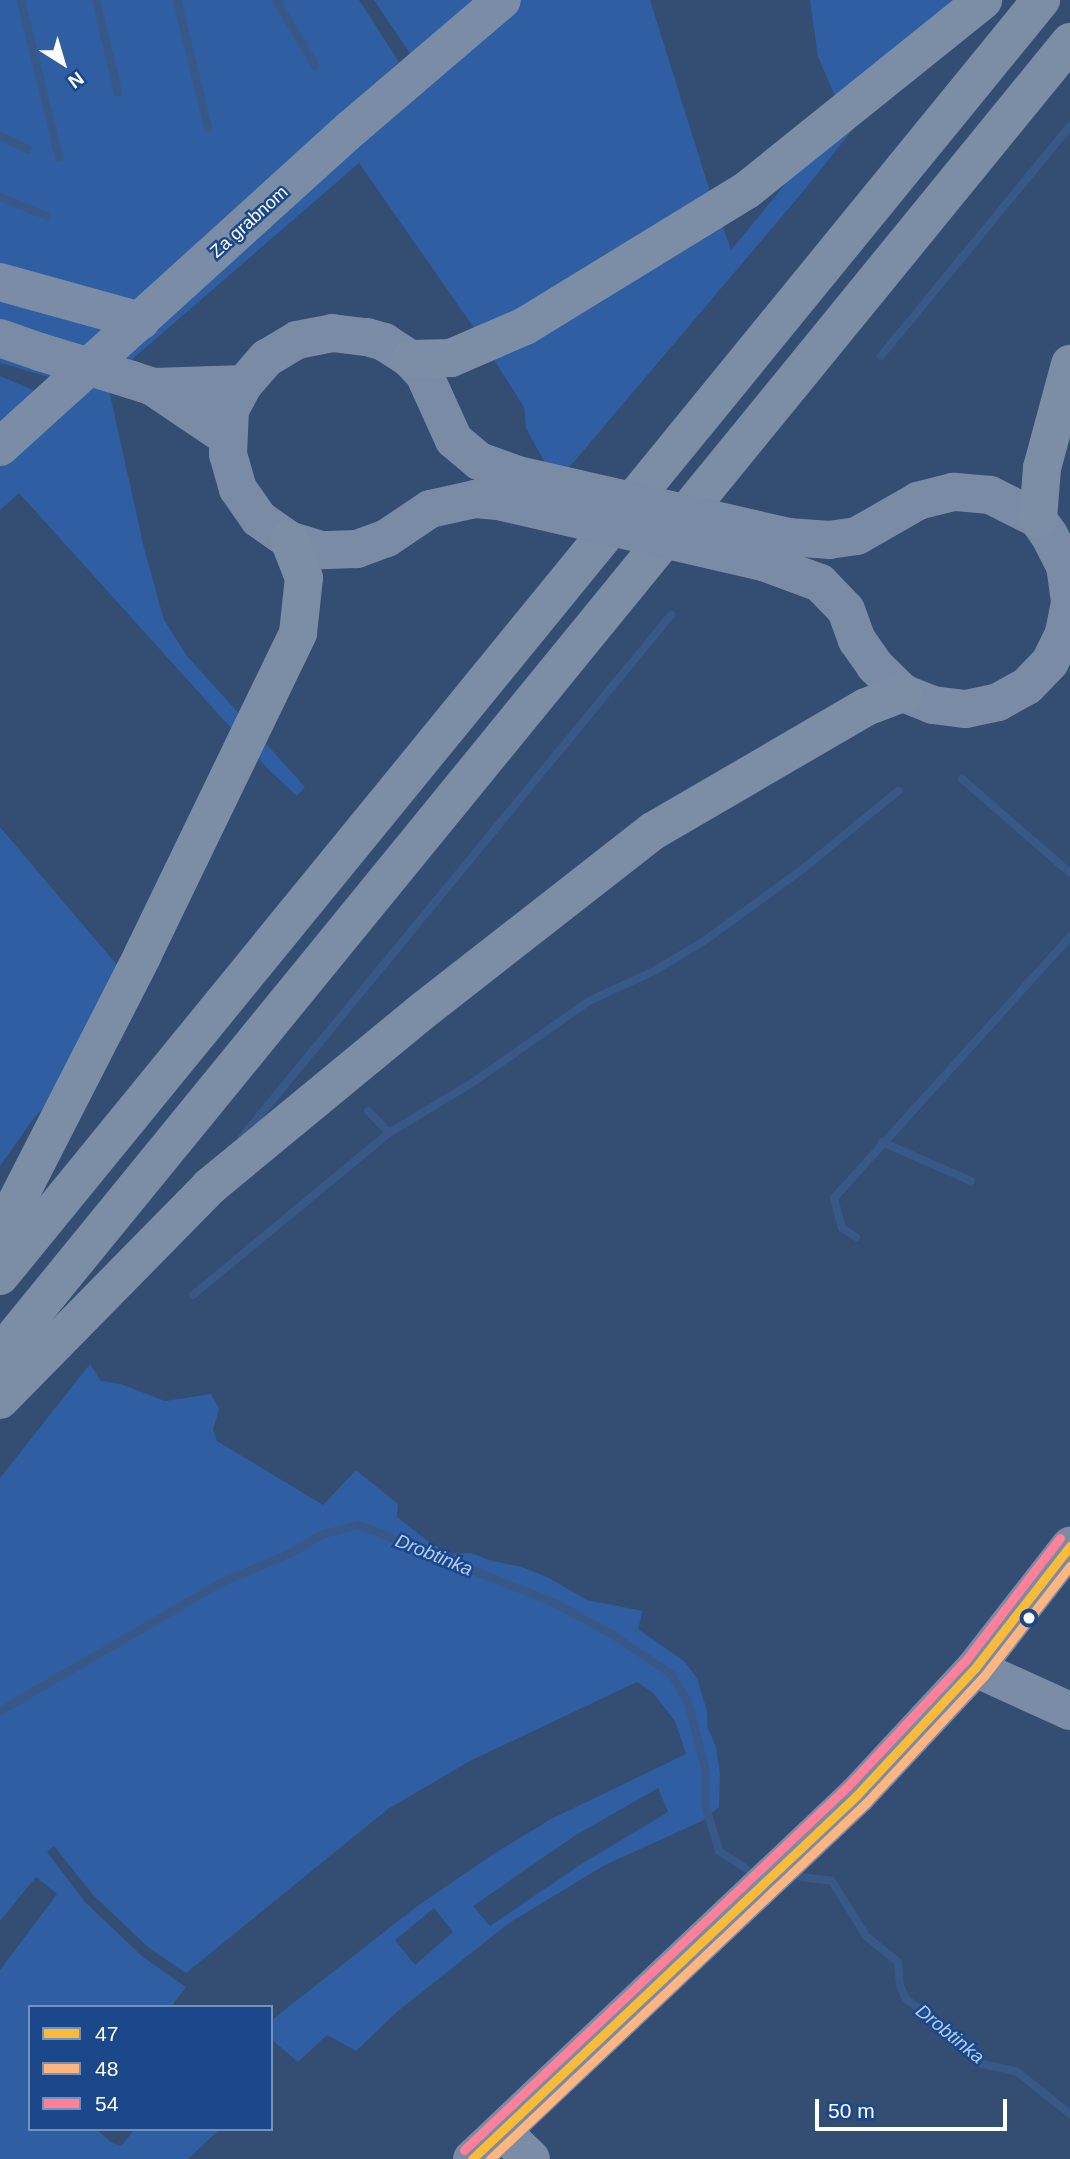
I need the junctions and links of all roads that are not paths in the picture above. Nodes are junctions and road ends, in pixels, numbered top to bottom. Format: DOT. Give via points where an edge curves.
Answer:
graph roads {
  1 [pos="502,0"];
  2 [pos="983,0"];
  3 [pos="1041,0"];
  4 [pos="1070,42"];
  5 [pos="0,282"];
  6 [pos="141,321"];
  7 [pos="0,338"];
  8 [pos="397,350"];
  9 [pos="1070,364"];
  10 [pos="143,383"];
  11 [pos="244,384"];
  12 [pos="227,437"];
  13 [pos="0,447"];
  14 [pos="508,488"];
  15 [pos="1038,519"];
  16 [pos="289,540"];
  17 [pos="777,550"];
  18 [pos="1067,568"];
  19 [pos="1060,661"];
  20 [pos="903,693"];
  21 [pos="0,1234"];
  22 [pos="0,1276"];
  23 [pos="0,1354"];
  24 [pos="0,1400"];
  25 [pos="1070,1546"];
  26 [pos="975,1668"];
  27 [pos="1070,1711"];
  28 [pos="502,2131"];
  29 [pos="472,2159"];
  30 [pos="531,2159"];
  1 -- 6 [label="street, Za grabnom" via="352,128"];
  2 -- 8 [label="highway" via="747,190 525,326 451,358"];
  3 -- 22 [label="highway"];
  4 -- 23 [label="highway"];
  5 -- 6 [label="street"];
  6 -- 13 [label="street, Za grabnom"];
  7 -- 10 [label="main road, bridge"];
  8 -- 11 [label="main road" via="332,333 297,340 267,358"];
  8 -- 14 [label="main road" via="424,374 454,440"];
  9 -- 15 [label="highway" via="1042,468"];
  10 -- 11 [label="main road"];
  10 -- 12 [label="main road"];
  11 -- 12 [label="main road" via="230,410"];
  12 -- 16 [label="main road" via="238,489 259,519"];
  14 -- 16 [label="main road" via="430,509 387,538 356,549 321,550"];
  14 -- 17 [label="main road, bridge"];
  15 -- 17 [label="main road" via="990,495 953,492 918,500 858,536"];
  15 -- 18 [label="main road"];
  16 -- 21 [label="highway" via="304,578 298,633 143,954"];
  17 -- 20 [label="main road" via="846,610 875,666"];
  18 -- 19 [label="main road" via="1070,601"];
  19 -- 20 [label="main road" via="998,702 966,709 933,705"];
  20 -- 24 [label="highway" via="866,707 653,831 431,1004 209,1187"];
  25 -- 26 [label="main road"];
  26 -- 27 [label="street"];
  26 -- 28 [label="main road" via="857,1795"];
  28 -- 29 [label="main road"];
  28 -- 30 [label="street"];
}
